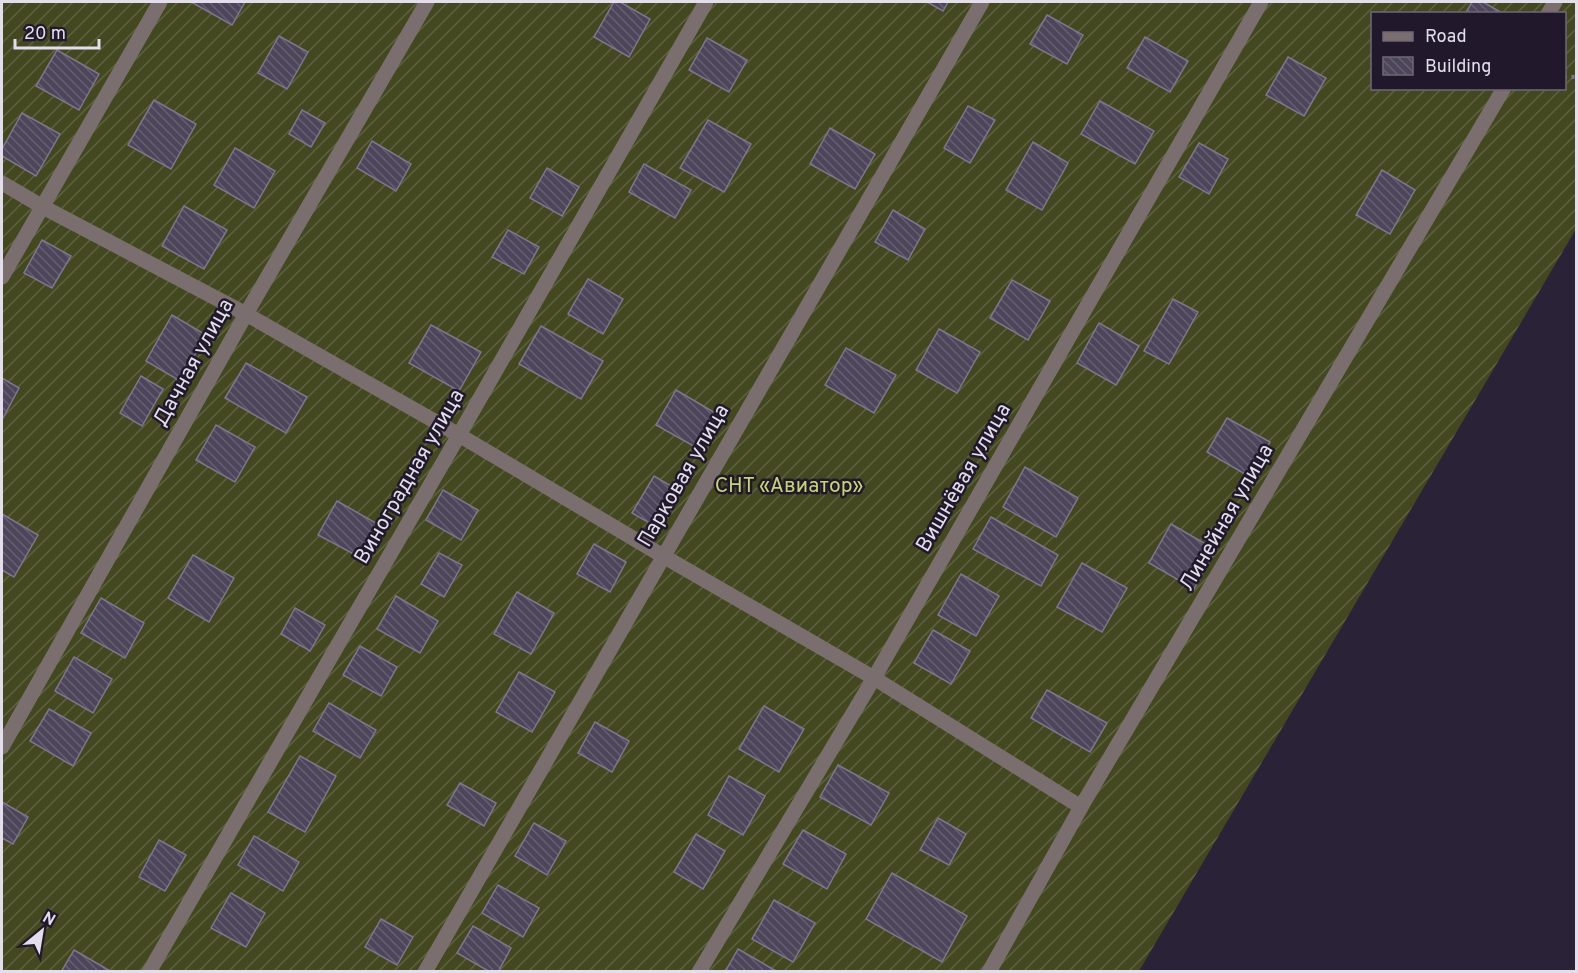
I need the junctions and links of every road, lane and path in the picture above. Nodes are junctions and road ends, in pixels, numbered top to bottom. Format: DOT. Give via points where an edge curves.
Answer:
graph roads {
  1 [pos="160,2"];
  2 [pos="427,2"];
  3 [pos="706,2"];
  4 [pos="982,2"];
  5 [pos="1261,2"];
  6 [pos="1503,90"];
  7 [pos="2,183"];
  8 [pos="43,207"];
  9 [pos="2,277"];
  10 [pos="246,314"];
  11 [pos="459,435"];
  12 [pos="663,556"];
  13 [pos="874,678"];
  14 [pos="2,747"];
  15 [pos="1081,807"];
  16 [pos="149,972"];
  17 [pos="425,972"];
  18 [pos="699,972"];
  19 [pos="989,972"];
  1 -- 8 [label="street"];
  2 -- 10 [label="street, Дачная улица"];
  3 -- 11 [label="street, Виноградная улица"];
  4 -- 12 [label="street, Парковая улица"];
  5 -- 13 [label="street, Вишнёвая улица"];
  6 -- 15 [label="street, Линейная улица"];
  7 -- 8 [label="street"];
  8 -- 9 [label="street"];
  8 -- 10 [label="street"];
  10 -- 11 [label="street"];
  10 -- 14 [label="street, Дачная улица"];
  11 -- 12 [label="street"];
  11 -- 16 [label="street, Виноградная улица"];
  12 -- 13 [label="street"];
  12 -- 17 [label="street, Парковая улица"];
  13 -- 15 [label="street"];
  13 -- 18 [label="street, Вишнёвая улица"];
  15 -- 19 [label="street, Линейная улица"];
}
